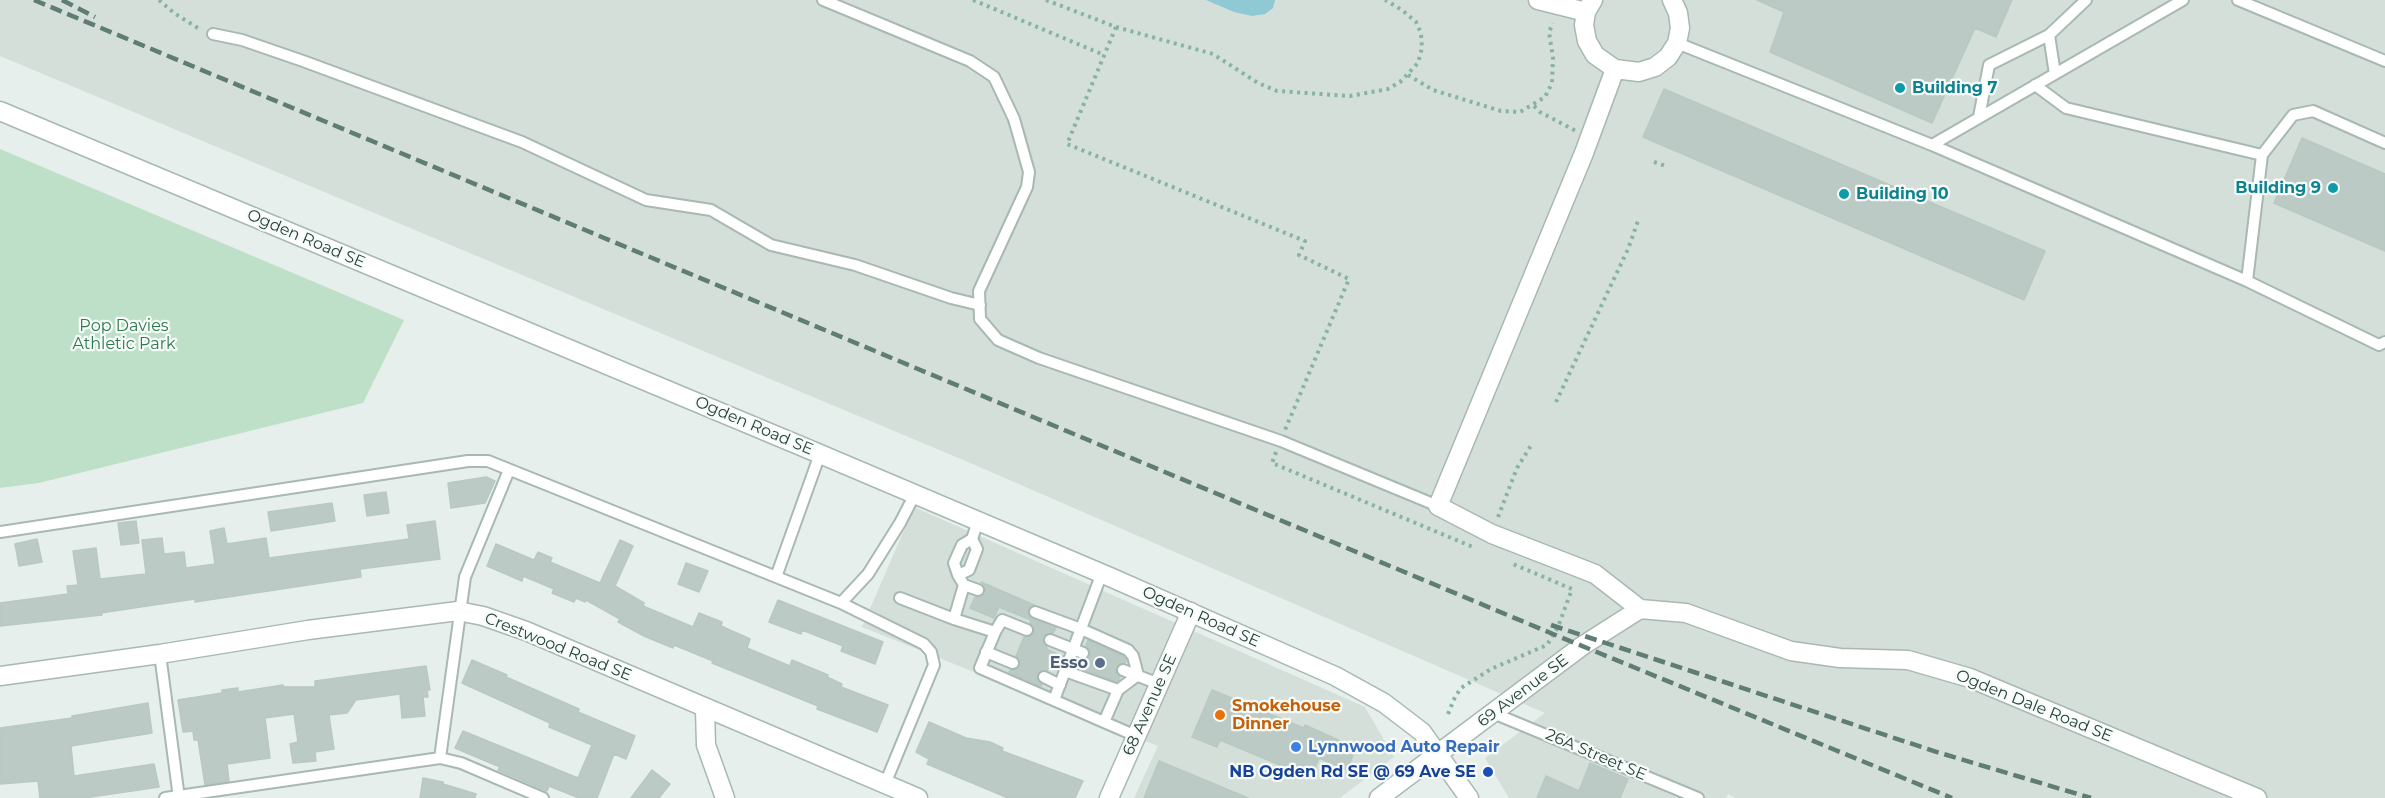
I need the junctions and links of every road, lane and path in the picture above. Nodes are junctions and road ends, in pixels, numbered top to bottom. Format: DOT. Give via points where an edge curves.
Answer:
graph roads {
  1 [pos="159,0"];
  2 [pos="823,0"];
  3 [pos="973,0"];
  4 [pos="1046,0"];
  5 [pos="1385,0"];
  6 [pos="1538,0"];
  7 [pos="1672,0"];
  8 [pos="2086,0"];
  9 [pos="2183,0"];
  10 [pos="2238,0"];
  11 [pos="1589,6"];
  12 [pos="1553,23"];
  13 [pos="1116,27"];
  14 [pos="213,34"];
  15 [pos="2049,35"];
  16 [pos="1677,43"];
  17 [pos="1104,55"];
  18 [pos="2385,61"];
  19 [pos="1616,69"];
  20 [pos="2055,74"];
  21 [pos="1408,75"];
  22 [pos="2035,85"];
  23 [pos="1533,106"];
  24 [pos="0,111"];
  25 [pos="1979,117"];
  26 [pos="1577,131"];
  27 [pos="2385,143"];
  28 [pos="1932,145"];
  29 [pos="2262,155"];
  30 [pos="1654,162"];
  31 [pos="1666,166"];
  32 [pos="1638,220"];
  33 [pos="2247,281"];
  34 [pos="980,305"];
  35 [pos="2385,342"];
  36 [pos="1556,402"];
  37 [pos="1285,431"];
  38 [pos="1532,444"];
  39 [pos="1276,452"];
  40 [pos="820,454"];
  41 [pos="509,470"];
  42 [pos="915,494"];
  43 [pos="1438,507"];
  44 [pos="1498,517"];
  45 [pos="978,521"];
  46 [pos="0,532"];
  47 [pos="972,539"];
  48 [pos="1474,547"];
  49 [pos="1507,561"];
  50 [pos="1101,573"];
  51 [pos="958,575"];
  52 [pos="776,577"];
  53 [pos="964,585"];
  54 [pos="978,590"];
  55 [pos="900,598"];
  56 [pos="841,603"];
  57 [pos="1640,609"];
  58 [pos="458,611"];
  59 [pos="1035,612"];
  60 [pos="1191,612"];
  61 [pos="954,619"];
  62 [pos="1081,629"];
  63 [pos="1027,630"];
  64 [pos="994,632"];
  65 [pos="1050,640"];
  66 [pos="1078,651"];
  67 [pos="986,652"];
  68 [pos="160,654"];
  69 [pos="1013,663"];
  70 [pos="1123,670"];
  71 [pos="1065,671"];
  72 [pos="1138,675"];
  73 [pos="0,676"];
  74 [pos="1044,677"];
  75 [pos="1159,684"];
  76 [pos="1060,685"];
  77 [pos="1118,690"];
  78 [pos="1054,700"];
  79 [pos="705,709"];
  80 [pos="1493,713"];
  81 [pos="1448,714"];
  82 [pos="1104,722"];
  83 [pos="1136,736"];
  84 [pos="1439,754"];
  85 [pos="440,758"];
  86 [pos="885,784"];
  87 [pos="179,797"];
  88 [pos="165,798"];
  89 [pos="543,798"];
  90 [pos="725,798"];
  91 [pos="918,798"];
  92 [pos="1109,798"];
  93 [pos="1379,798"];
  94 [pos="1469,798"];
  95 [pos="1698,798"];
  96 [pos="2256,798"];
  1 -- 14 [label="path" via="197,29"];
  2 -- 34 [label="lane" via="970,61 993,76 1014,119 1029,172 1027,187 979,291"];
  3 -- 17 [label="path"];
  4 -- 13 [label="path"];
  5 -- 21 [label="path" via="1416,22 1421,33 1418,63"];
  6 -- 11 [label="street"];
  7 -- 16 [label="street" via="1680,28"];
  8 -- 15 [label="lane"];
  9 -- 20 [label="lane"];
  10 -- 18 [label="lane"];
  11 -- 19 [label="street" via="1584,25 1587,41 1595,56"];
  12 -- 23 [label="path" via="1549,32 1552,83 1545,97"];
  13 -- 17 [label="path"];
  13 -- 21 [label="path" via="1213,54 1277,91 1350,96 1388,89"];
  14 -- 34 [label="lane" via="303,61 522,142 646,200 711,210 771,245 855,265"];
  15 -- 20 [label="lane"];
  15 -- 25 [label="lane" via="1989,65"];
  16 -- 19 [label="street" via="1655,67 1639,72"];
  16 -- 28 [label="lane"];
  17 -- 37 [label="path" via="1066,144 1305,241 1299,255 1349,279"];
  19 -- 43 [label="street"];
  20 -- 22 [label="lane"];
  21 -- 23 [label="path" via="1433,90 1501,111 1521,112"];
  22 -- 25 [label="lane"];
  22 -- 29 [label="lane" via="2066,108"];
  23 -- 26 [label="path"];
  24 -- 40 [label="street, Ogden Road SE"];
  25 -- 28 [label="lane"];
  27 -- 29 [label="lane" via="2313,111 2293,115"];
  28 -- 33 [label="lane"];
  29 -- 33 [label="lane"];
  30 -- 31 [label="path"];
  32 -- 36 [label="path"];
  33 -- 35 [label="lane" via="2379,345"];
  34 -- 43 [label="lane" via="981,319 998,340 1281,441"];
  38 -- 44 [label="path" via="1517,468"];
  39 -- 48 [label="path" via="1272,463"];
  40 -- 42 [label="street, Ogden Road SE"];
  40 -- 52 [label="lane"];
  41 -- 46 [label="lane" via="488,461 468,461"];
  41 -- 52 [label="lane"];
  41 -- 58 [label="lane" via="465,577"];
  42 -- 45 [label="street, Ogden Road SE"];
  42 -- 56 [label="lane" via="868,574"];
  43 -- 57 [label="street" via="1492,534 1595,574"];
  45 -- 47 [label="lane"];
  45 -- 50 [label="street, Ogden Road SE"];
  47 -- 51 [label="lane" via="962,544 954,563"];
  47 -- 51 [label="lane" via="977,549 969,570"];
  49 -- 81 [label="path" via="1572,589 1558,627 1547,645 1491,669 1461,688"];
  50 -- 60 [label="street, Ogden Road SE"];
  50 -- 62 [label="lane"];
  51 -- 53 [label="lane"];
  52 -- 56 [label="lane"];
  53 -- 54 [label="lane"];
  53 -- 61 [label="lane"];
  55 -- 61 [label="lane"];
  56 -- 86 [label="lane" via="924,644 931,652 934,665"];
  57 -- 80 [label="street, 69 Avenue SE" via="1582,646"];
  57 -- 96 [label="street, Ogden Dale Road SE" via="1686,613 1791,651 1840,658 1908,660 1970,678"];
  58 -- 68 [label="street, Crestwood Road SE"];
  58 -- 79 [label="street, Crestwood Road SE" via="526,631"];
  58 -- 85 [label="lane"];
  59 -- 62 [label="lane"];
  60 -- 75 [label="street, 68 Avenue SE"];
  60 -- 84 [label="street, Ogden Road SE" via="1357,687 1403,716"];
  61 -- 64 [label="lane"];
  62 -- 66 [label="lane"];
  62 -- 72 [label="lane" via="1128,651"];
  63 -- 64 [label="lane" via="1002,620"];
  64 -- 67 [label="lane"];
  65 -- 66 [label="lane"];
  66 -- 71 [label="lane"];
  67 -- 69 [label="lane"];
  67 -- 78 [label="lane" via="980,668"];
  68 -- 73 [label="street, Crestwood Road SE"];
  68 -- 87 [label="lane"];
  70 -- 72 [label="lane"];
  71 -- 76 [label="lane"];
  71 -- 77 [label="lane"];
  72 -- 75 [label="lane"];
  72 -- 77 [label="lane"];
  74 -- 76 [label="lane"];
  75 -- 83 [label="street, 68 Avenue SE"];
  76 -- 78 [label="lane"];
  77 -- 82 [label="lane"];
  78 -- 82 [label="lane"];
  79 -- 86 [label="street, Crestwood Road SE"];
  79 -- 90 [label="street" via="706,745"];
  80 -- 84 [label="street, 69 Avenue SE"];
  80 -- 95 [label="lane, 26A Street SE"];
  82 -- 83 [label="lane"];
  83 -- 92 [label="street, 68 Avenue SE"];
  84 -- 93 [label="street, 69 Avenue SE"];
  84 -- 94 [label="street, Ogden Road SE"];
  85 -- 87 [label="lane"];
  85 -- 89 [label="lane"];
  86 -- 91 [label="street, Crestwood Road SE"];
  87 -- 88 [label="lane"];
}
